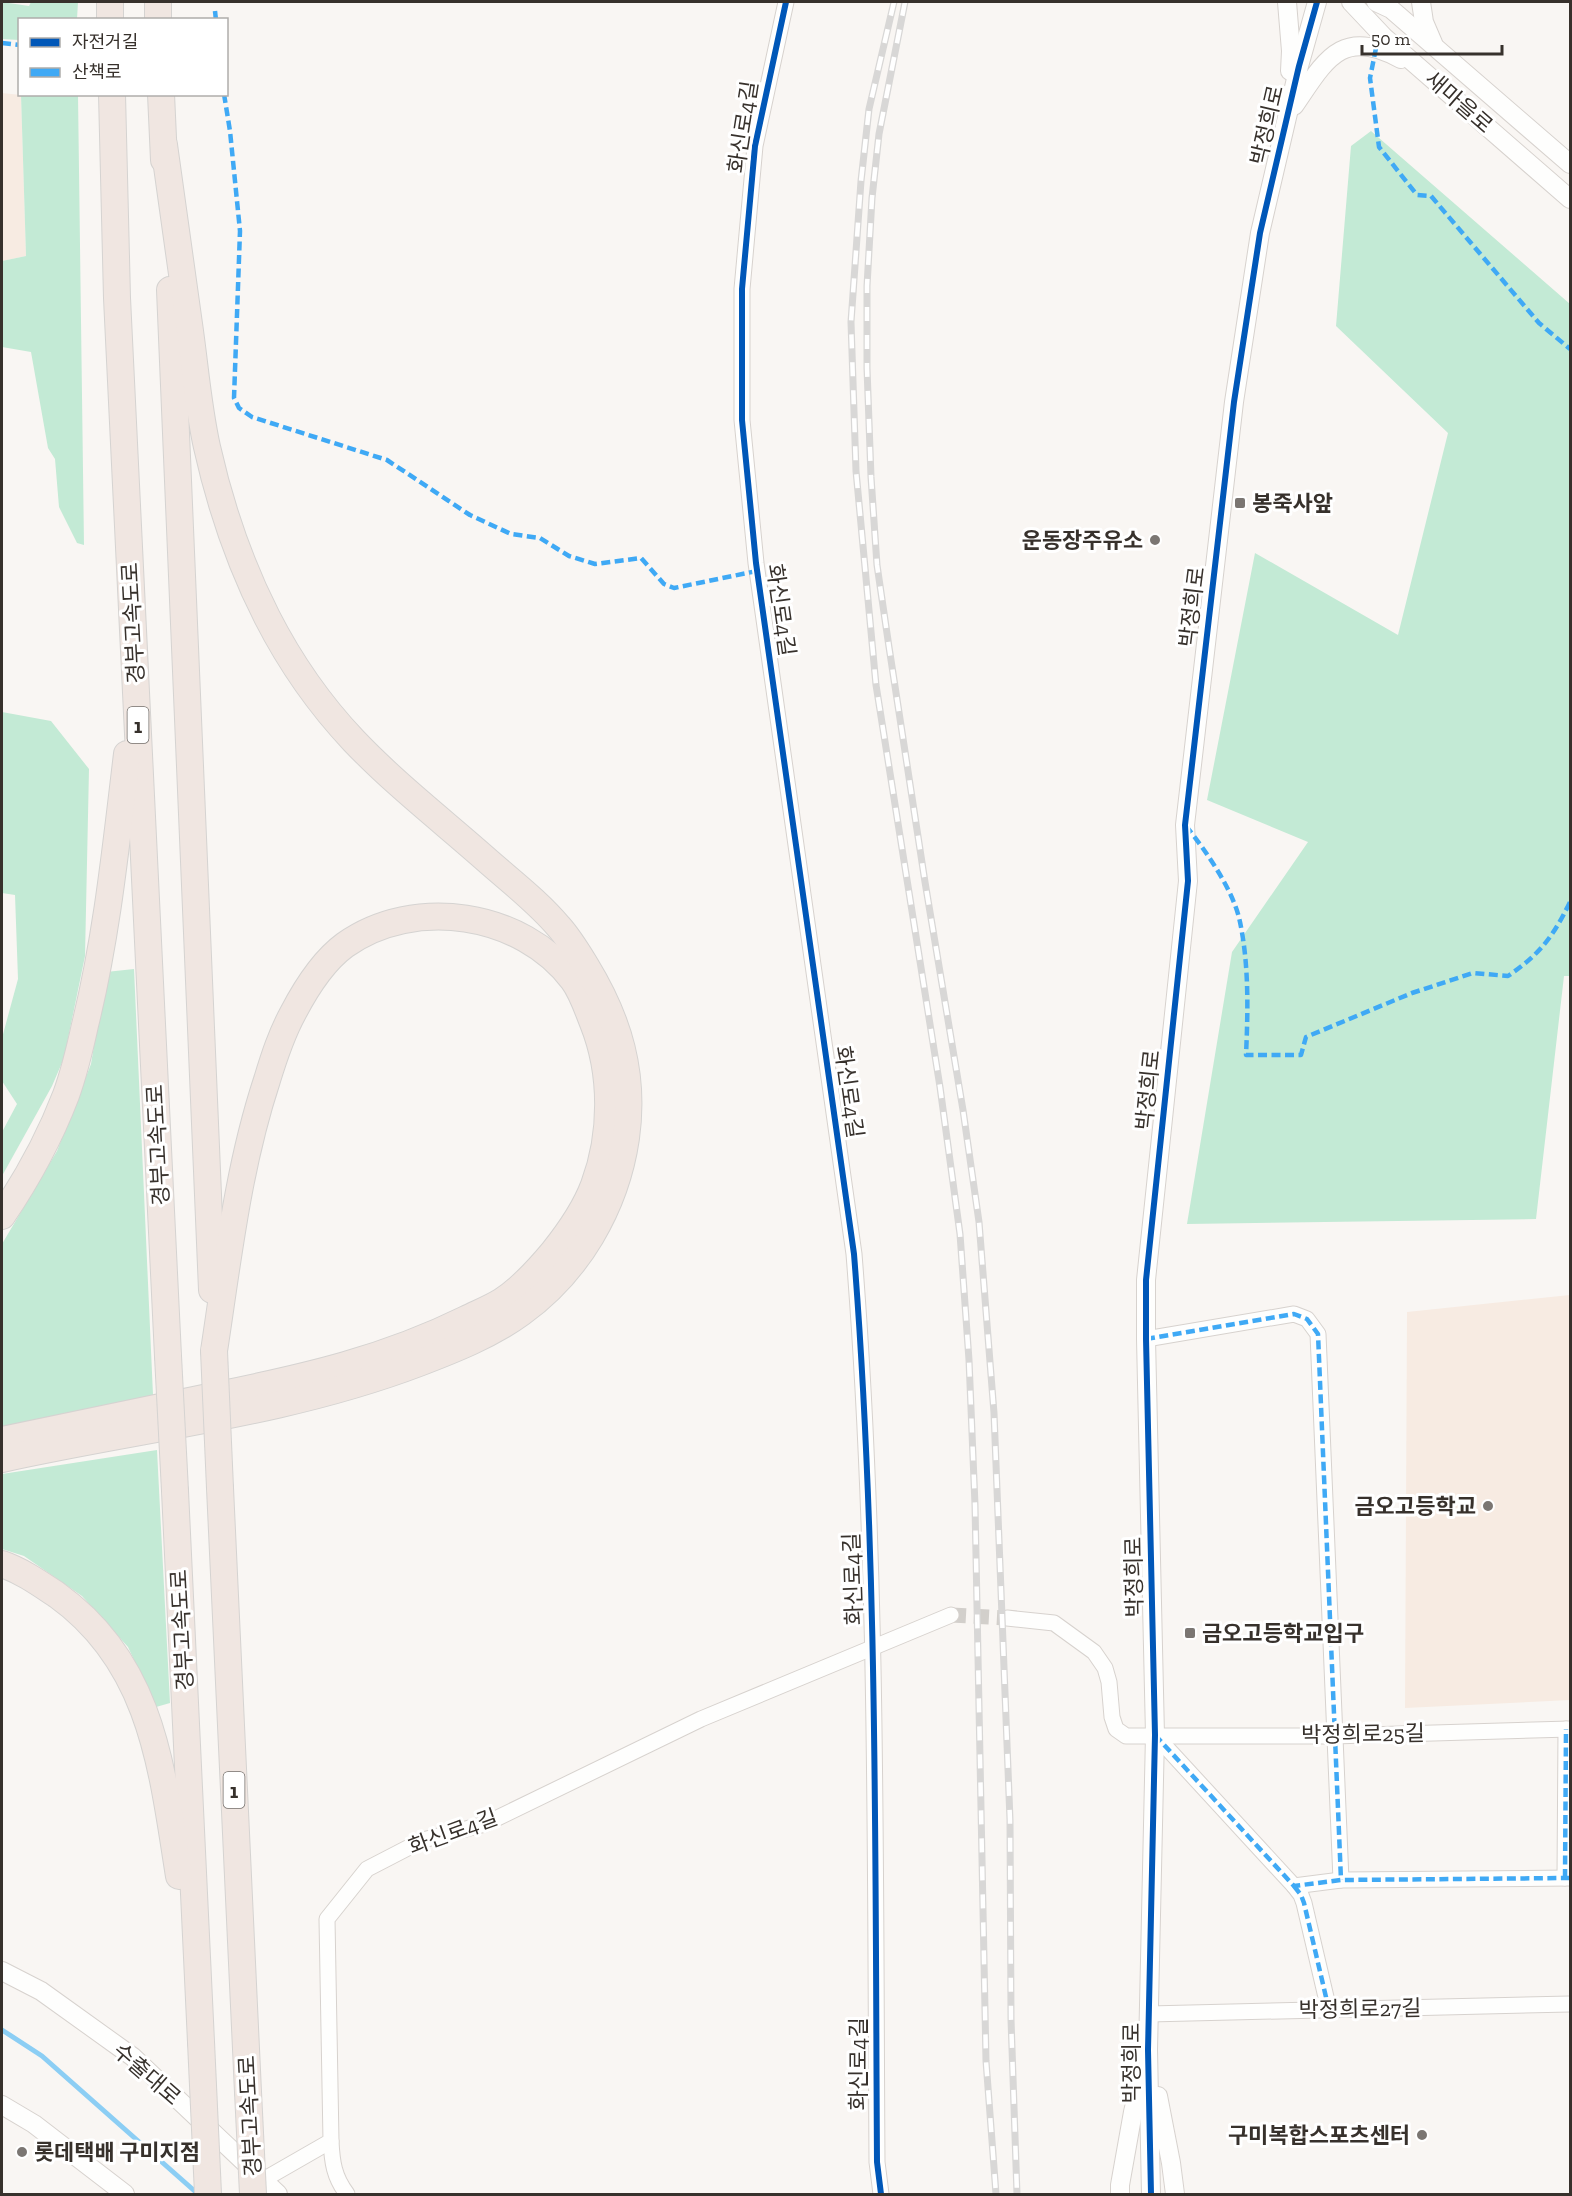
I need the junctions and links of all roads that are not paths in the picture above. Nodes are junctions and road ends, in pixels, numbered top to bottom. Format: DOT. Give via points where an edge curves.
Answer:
graph roads {
  1 [pos="110,2"];
  2 [pos="158,2"];
  3 [pos="786,2"];
  4 [pos="1287,2"];
  5 [pos="1317,2"];
  6 [pos="1351,2"];
  7 [pos="1376,2"];
  8 [pos="1421,2"];
  9 [pos="110,18"];
  10 [pos="158,18"];
  11 [pos="1435,48"];
  12 [pos="1426,74"];
  13 [pos="112,96"];
  14 [pos="162,97"];
  15 [pos="1288,115"];
  16 [pos="164,145"];
  17 [pos="1570,164"];
  18 [pos="1570,199"];
  19 [pos="135,680"];
  20 [pos="2,1216"];
  21 [pos="1146,1339"];
  22 [pos="214,1350"];
  23 [pos="2,1440"];
  24 [pos="2,1459"];
  25 [pos="2,1564"];
  26 [pos="951,1615"];
  27 [pos="1007,1618"];
  28 [pos="873,1648"];
  29 [pos="1568,1729"];
  30 [pos="1155,1735"];
  31 [pos="1334,1736"];
  32 [pos="1568,1878"];
  33 [pos="1341,1880"];
  34 [pos="1294,1886"];
  35 [pos="2,1971"];
  36 [pos="199,1996"];
  37 [pos="1570,2004"];
  38 [pos="1329,2010"];
  39 [pos="1149,2014"];
  40 [pos="1148,2050"];
  41 [pos="2,2105"];
  42 [pos="331,2141"];
  43 [pos="258,2187"];
  44 [pos="125,2194"];
  45 [pos="208,2194"];
  46 [pos="278,2194"];
  47 [pos="347,2194"];
  48 [pos="881,2194"];
  49 [pos="1120,2194"];
  50 [pos="1151,2194"];
  51 [pos="1175,2194"];
  1 -- 9 [label="highway"];
  2 -- 10 [label="highway"];
  3 -- 28 [label="street, 화신로4길" via="755,146 742,289 742,420 756,563 854,1254 863,1365"];
  4 -- 15 [label="street" via="1291,51"];
  5 -- 15 [label="street, 박정희로"];
  6 -- 12 [label="street, 새마을로" via="1383,37"];
  7 -- 11 [label="street, 새마을로" via="1391,9"];
  8 -- 11 [label="street"];
  11 -- 17 [label="street, 새마을로"];
  12 -- 15 [label="street" via="1376,48 1348,46 1319,70"];
  12 -- 18 [label="street, 새마을로"];
  13 -- 19 [label="highway, 경부고속도로 / 1"];
  14 -- 16 [label="highway, 경부고속도로 / 1"];
  15 -- 21 [label="street, 박정희로" via="1260,233 1234,402 1185,825 1188,881 1146,1280"];
  16 -- 22 [label="highway, 경부고속도로 / 1"];
  16 -- 24 [label="highway" via="206,443 222,504 267,617 299,673 354,741 560,928 600,988 625,1054 628,1126 615,1186 585,1247 544,1295 494,1330 441,1355 339,1389 250,1411"];
  19 -- 20 [label="highway" via="107,912 81,1044 66,1095 47,1137"];
  19 -- 36 [label="highway, 경부고속도로 / 1, bridge"];
  21 -- 30 [label="street, 박정희로"];
  21 -- 31 [label="street" via="1294,1314 1307,1319 1318,1334"];
  22 -- 23 [label="highway" via="242,1169 257,1109 293,1012 329,960 343,946 382,926 429,916 460,917 511,931 555,961 573,980 600,1041 608,1114 594,1186 567,1234 520,1287 502,1301 442,1331 375,1358 289,1380"];
  22 -- 43 [label="highway, 경부고속도로 / 1, bridge" via="249,2092"];
  25 -- 36 [label="highway" via="17,1569 68,1603 107,1644 129,1675 161,1767"];
  26 -- 28 [label="street, 화신로4길"];
  27 -- 30 [label="street, 박정희로25길" via="1054,1623 1094,1652 1109,1682 1116,1730 1126,1736"];
  28 -- 42 [label="street, 화신로4길" via="701,1719 485,1824 423,1840 367,1869 327,1919"];
  28 -- 48 [label="street, 화신로4길" via="877,2162"];
  29 -- 31 [label="street, 박정희로25길"];
  29 -- 32 [label="street"];
  30 -- 31 [label="street, 박정희로25길"];
  30 -- 34 [label="street"];
  30 -- 39 [label="street, 박정희로"];
  31 -- 33 [label="street"];
  32 -- 33 [label="street"];
  33 -- 34 [label="street"];
  34 -- 38 [label="street" via="1304,1903"];
  35 -- 43 [label="street, 수출대로" via="41,1991 133,2057"];
  36 -- 45 [label="highway, 경부고속도로 / 1, bridge"];
  37 -- 38 [label="street, 박정희로27길"];
  38 -- 39 [label="street, 박정희로27길"];
  39 -- 40 [label="street, 박정희로"];
  40 -- 49 [label="street"];
  40 -- 50 [label="street, 박정희로"];
  40 -- 51 [label="street"];
  41 -- 44 [label="street" via="34,2124"];
  42 -- 43 [label="street"];
  42 -- 47 [label="street, 화신로4길" via="338,2183"];
  43 -- 46 [label="street, 수출대로"];
}
